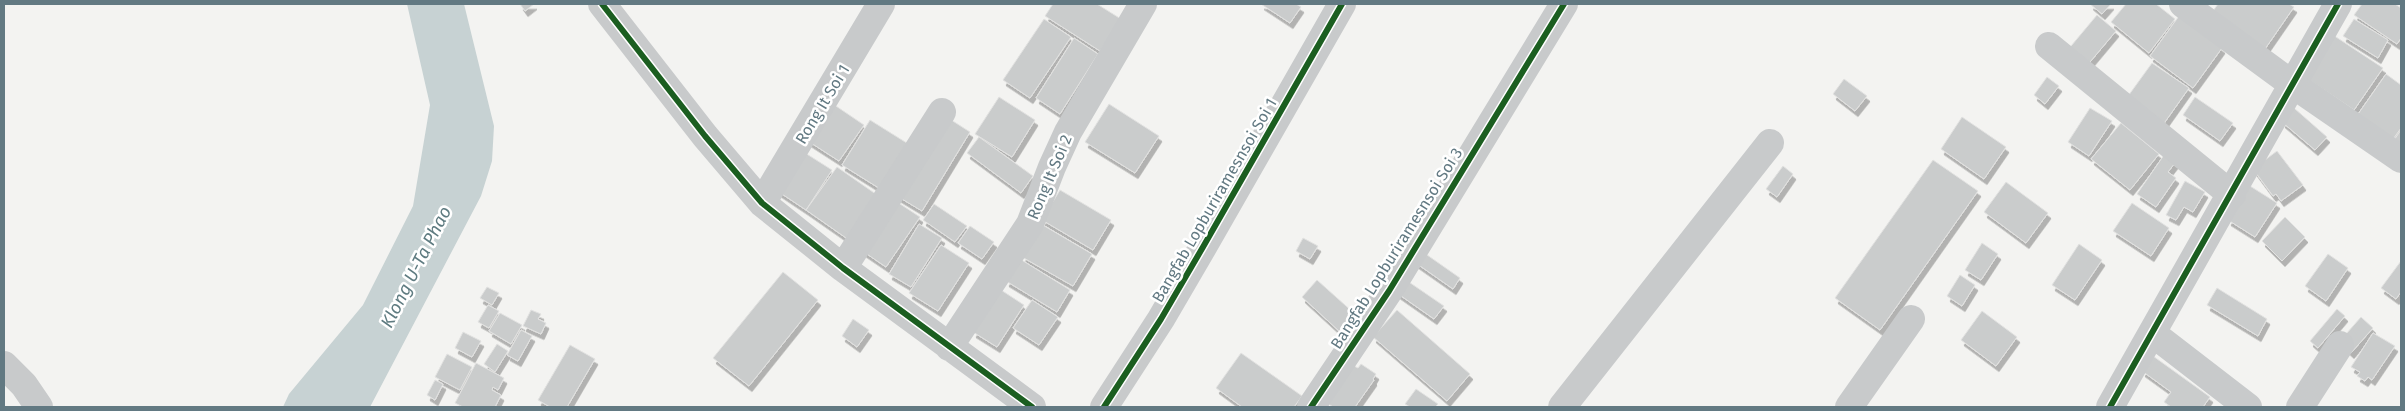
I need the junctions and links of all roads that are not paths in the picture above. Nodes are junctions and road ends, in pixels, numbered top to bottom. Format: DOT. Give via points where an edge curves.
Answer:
graph roads {
  1 [pos="602,4"];
  2 [pos="881,4"];
  3 [pos="1143,4"];
  4 [pos="1342,4"];
  5 [pos="1564,4"];
  6 [pos="2183,4"];
  7 [pos="2338,4"];
  8 [pos="2049,46"];
  9 [pos="2292,84"];
  10 [pos="942,112"];
  11 [pos="1770,142"];
  12 [pos="2401,159"];
  13 [pos="2232,195"];
  14 [pos="762,203"];
  15 [pos="843,268"];
  16 [pos="1911,319"];
  17 [pos="2152,333"];
  18 [pos="2340,344"];
  19 [pos="949,347"];
  20 [pos="4,365"];
  21 [pos="39,407"];
  22 [pos="1032,407"];
  23 [pos="1104,407"];
  24 [pos="1311,407"];
  25 [pos="1562,407"];
  26 [pos="1849,407"];
  27 [pos="2110,407"];
  28 [pos="2248,407"];
  29 [pos="2300,407"];
  1 -- 14 [label="street"];
  2 -- 14 [label="street, Rong It Soi 1"];
  3 -- 19 [label="street, Rong It Soi 2" via="1068,132 1030,224"];
  4 -- 23 [label="street, Bangfab Lopburiramesnsoi Soi 1" via="1161,319"];
  5 -- 24 [label="street, Bangfab Lopburiramesnsoi Soi 3" via="1389,291"];
  6 -- 9 [label="street"];
  7 -- 9 [label="street"];
  8 -- 13 [label="street"];
  9 -- 12 [label="street"];
  9 -- 13 [label="street"];
  10 -- 15 [label="street"];
  11 -- 25 [label="street"];
  13 -- 17 [label="street"];
  14 -- 15 [label="street"];
  15 -- 19 [label="street"];
  16 -- 26 [label="street"];
  17 -- 27 [label="street"];
  17 -- 28 [label="street"];
  18 -- 29 [label="street"];
  19 -- 22 [label="street"];
  20 -- 21 [label="street" via="24,384"];
}
